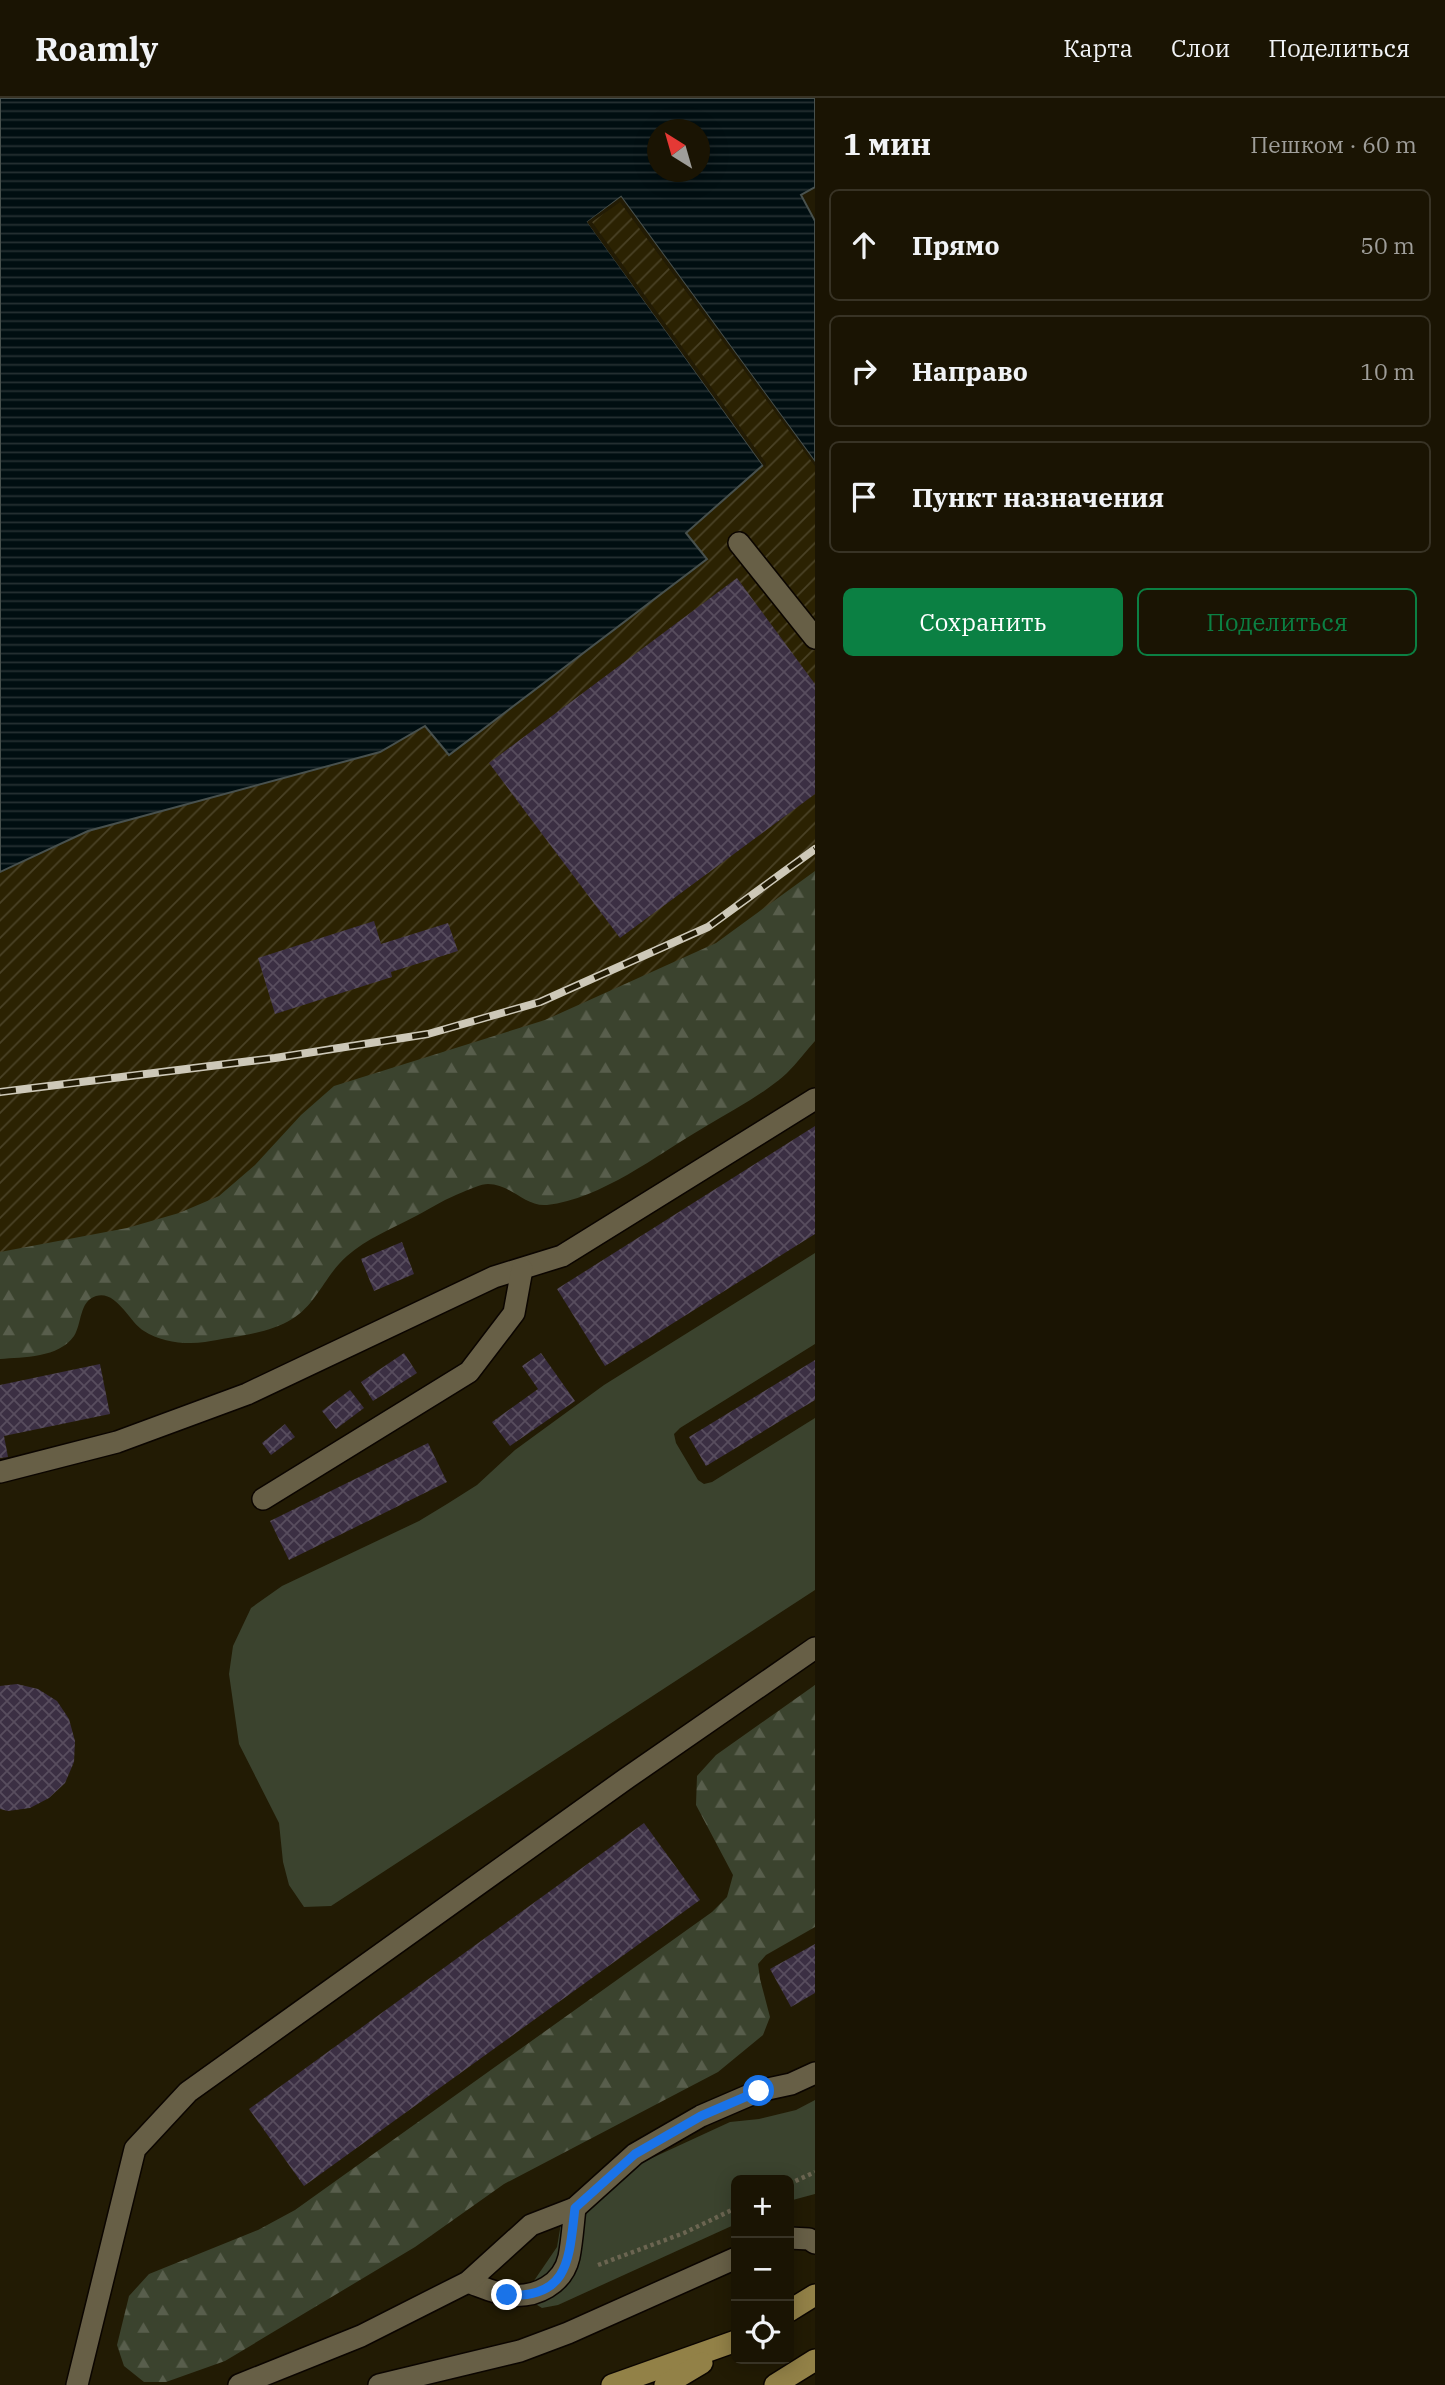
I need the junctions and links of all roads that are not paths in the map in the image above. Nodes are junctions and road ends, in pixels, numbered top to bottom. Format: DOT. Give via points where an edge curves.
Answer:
graph roads {
  1 [pos="739,543"];
  2 [pos="815,638"];
  3 [pos="815,1099"];
  4 [pos="522,1269"];
  5 [pos="0,1472"];
  6 [pos="263,1499"];
  7 [pos="815,1648"];
  8 [pos="815,2073"];
  9 [pos="575,2208"];
  10 [pos="794,2238"];
  11 [pos="815,2243"];
  12 [pos="731,2260"];
  13 [pos="468,2282"];
  14 [pos="815,2295"];
  15 [pos="794,2308"];
  16 [pos="731,2343"];
  17 [pos="731,2344"];
  18 [pos="815,2360"];
  19 [pos="77,2385"];
  20 [pos="239,2385"];
  21 [pos="379,2385"];
  22 [pos="612,2385"];
  23 [pos="665,2385"];
  24 [pos="775,2385"];
  1 -- 2 [label="street"];
  3 -- 4 [label="street" via="562,1256"];
  4 -- 5 [label="street" via="494,1277 247,1394 117,1442"];
  4 -- 6 [label="street" via="514,1313 470,1372"];
  7 -- 19 [label="street" via="188,2092 135,2149"];
  8 -- 9 [label="street" via="701,2116 635,2154"];
  9 -- 13 [label="street" via="531,2225"];
  9 -- 13 [label="street" via="568,2260 558,2280 523,2296"];
  10 -- 11 [label="street"];
  12 -- 21 [label="street" via="520,2351"];
  13 -- 20 [label="street" via="361,2336"];
  14 -- 15 [label="main road"];
  16 -- 22 [label="main road"];
  17 -- 23 [label="main road"];
  18 -- 24 [label="main road"];
}
